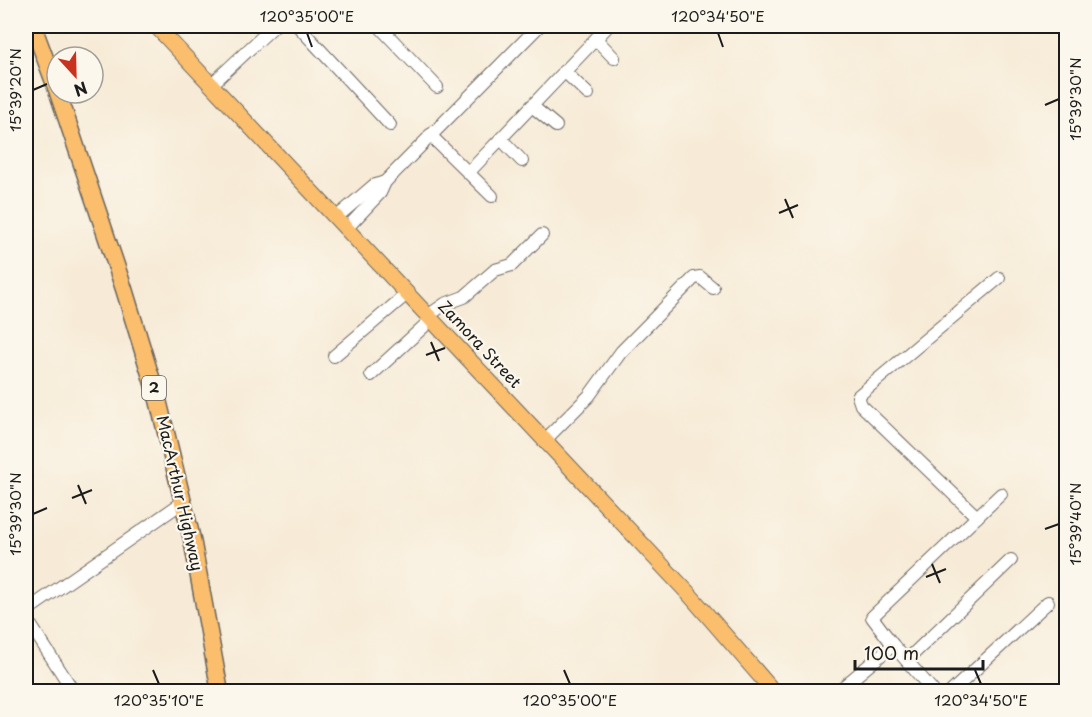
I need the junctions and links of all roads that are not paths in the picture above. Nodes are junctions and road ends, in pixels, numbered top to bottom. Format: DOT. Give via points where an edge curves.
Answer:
graph roads {
  1 [pos="33,26"];
  2 [pos="156,26"];
  3 [pos="274,26"];
  4 [pos="298,26"];
  5 [pos="379,26"];
  6 [pos="539,26"];
  7 [pos="608,26"];
  8 [pos="596,39"];
  9 [pos="45,58"];
  10 [pos="614,58"];
  11 [pos="564,71"];
  12 [pos="212,84"];
  13 [pos="437,87"];
  14 [pos="588,94"];
  15 [pos="62,105"];
  16 [pos="532,106"];
  17 [pos="390,125"];
  18 [pos="556,126"];
  19 [pos="430,135"];
  20 [pos="501,140"];
  21 [pos="522,161"];
  22 [pos="469,172"];
  23 [pos="385,182"];
  24 [pos="492,196"];
  25 [pos="350,206"];
  26 [pos="360,215"];
  27 [pos="342,223"];
  28 [pos="542,235"];
  29 [pos="999,278"];
  30 [pos="713,288"];
  31 [pos="408,293"];
  32 [pos="431,317"];
  33 [pos="334,356"];
  34 [pos="371,375"];
  35 [pos="545,440"];
  36 [pos="1001,494"];
  37 [pos="183,502"];
  38 [pos="977,517"];
  39 [pos="1011,560"];
  40 [pos="1048,602"];
  41 [pos="26,611"];
  42 [pos="26,618"];
  43 [pos="893,645"];
  44 [pos="907,660"];
  45 [pos="74,692"];
  46 [pos="220,692"];
  47 [pos="774,692"];
  48 [pos="837,692"];
  49 [pos="934,692"];
  50 [pos="951,692"];
  1 -- 9 [label="highway, MacArthur Highway / 2"];
  2 -- 12 [label="main road, Zamora Street"];
  3 -- 12 [label="street"];
  4 -- 17 [label="street"];
  5 -- 13 [label="street"];
  6 -- 19 [label="street"];
  7 -- 8 [label="street"];
  8 -- 10 [label="street"];
  8 -- 11 [label="street"];
  11 -- 14 [label="street"];
  11 -- 16 [label="street"];
  12 -- 27 [label="main road, Zamora Street"];
  15 -- 37 [label="highway, MacArthur Highway / 2" via="143,348"];
  16 -- 18 [label="street"];
  16 -- 20 [label="street"];
  19 -- 22 [label="street"];
  19 -- 23 [label="street"];
  20 -- 21 [label="street"];
  20 -- 22 [label="street"];
  22 -- 24 [label="street"];
  23 -- 25 [label="street" via="373,186"];
  23 -- 26 [label="street"];
  25 -- 26 [label="street"];
  25 -- 27 [label="street"];
  26 -- 27 [label="street"];
  27 -- 31 [label="main road, Zamora Street"];
  28 -- 32 [label="street" via="512,265 495,270 464,297 445,304"];
  29 -- 38 [label="street" via="858,396 861,405"];
  30 -- 35 [label="street" via="700,277 694,278 621,352 590,396"];
  31 -- 32 [label="main road, Zamora Street"];
  31 -- 33 [label="street"];
  32 -- 34 [label="street"];
  32 -- 35 [label="main road, Zamora Street"];
  35 -- 47 [label="main road, Zamora Street" via="701,607"];
  36 -- 38 [label="street"];
  37 -- 41 [label="street"];
  37 -- 46 [label="highway, MacArthur Highway / 2"];
  38 -- 43 [label="street" via="874,615 873,620"];
  39 -- 44 [label="street"];
  40 -- 50 [label="street"];
  42 -- 45 [label="street"];
  43 -- 44 [label="street"];
  43 -- 48 [label="street"];
  44 -- 49 [label="street"];
}
